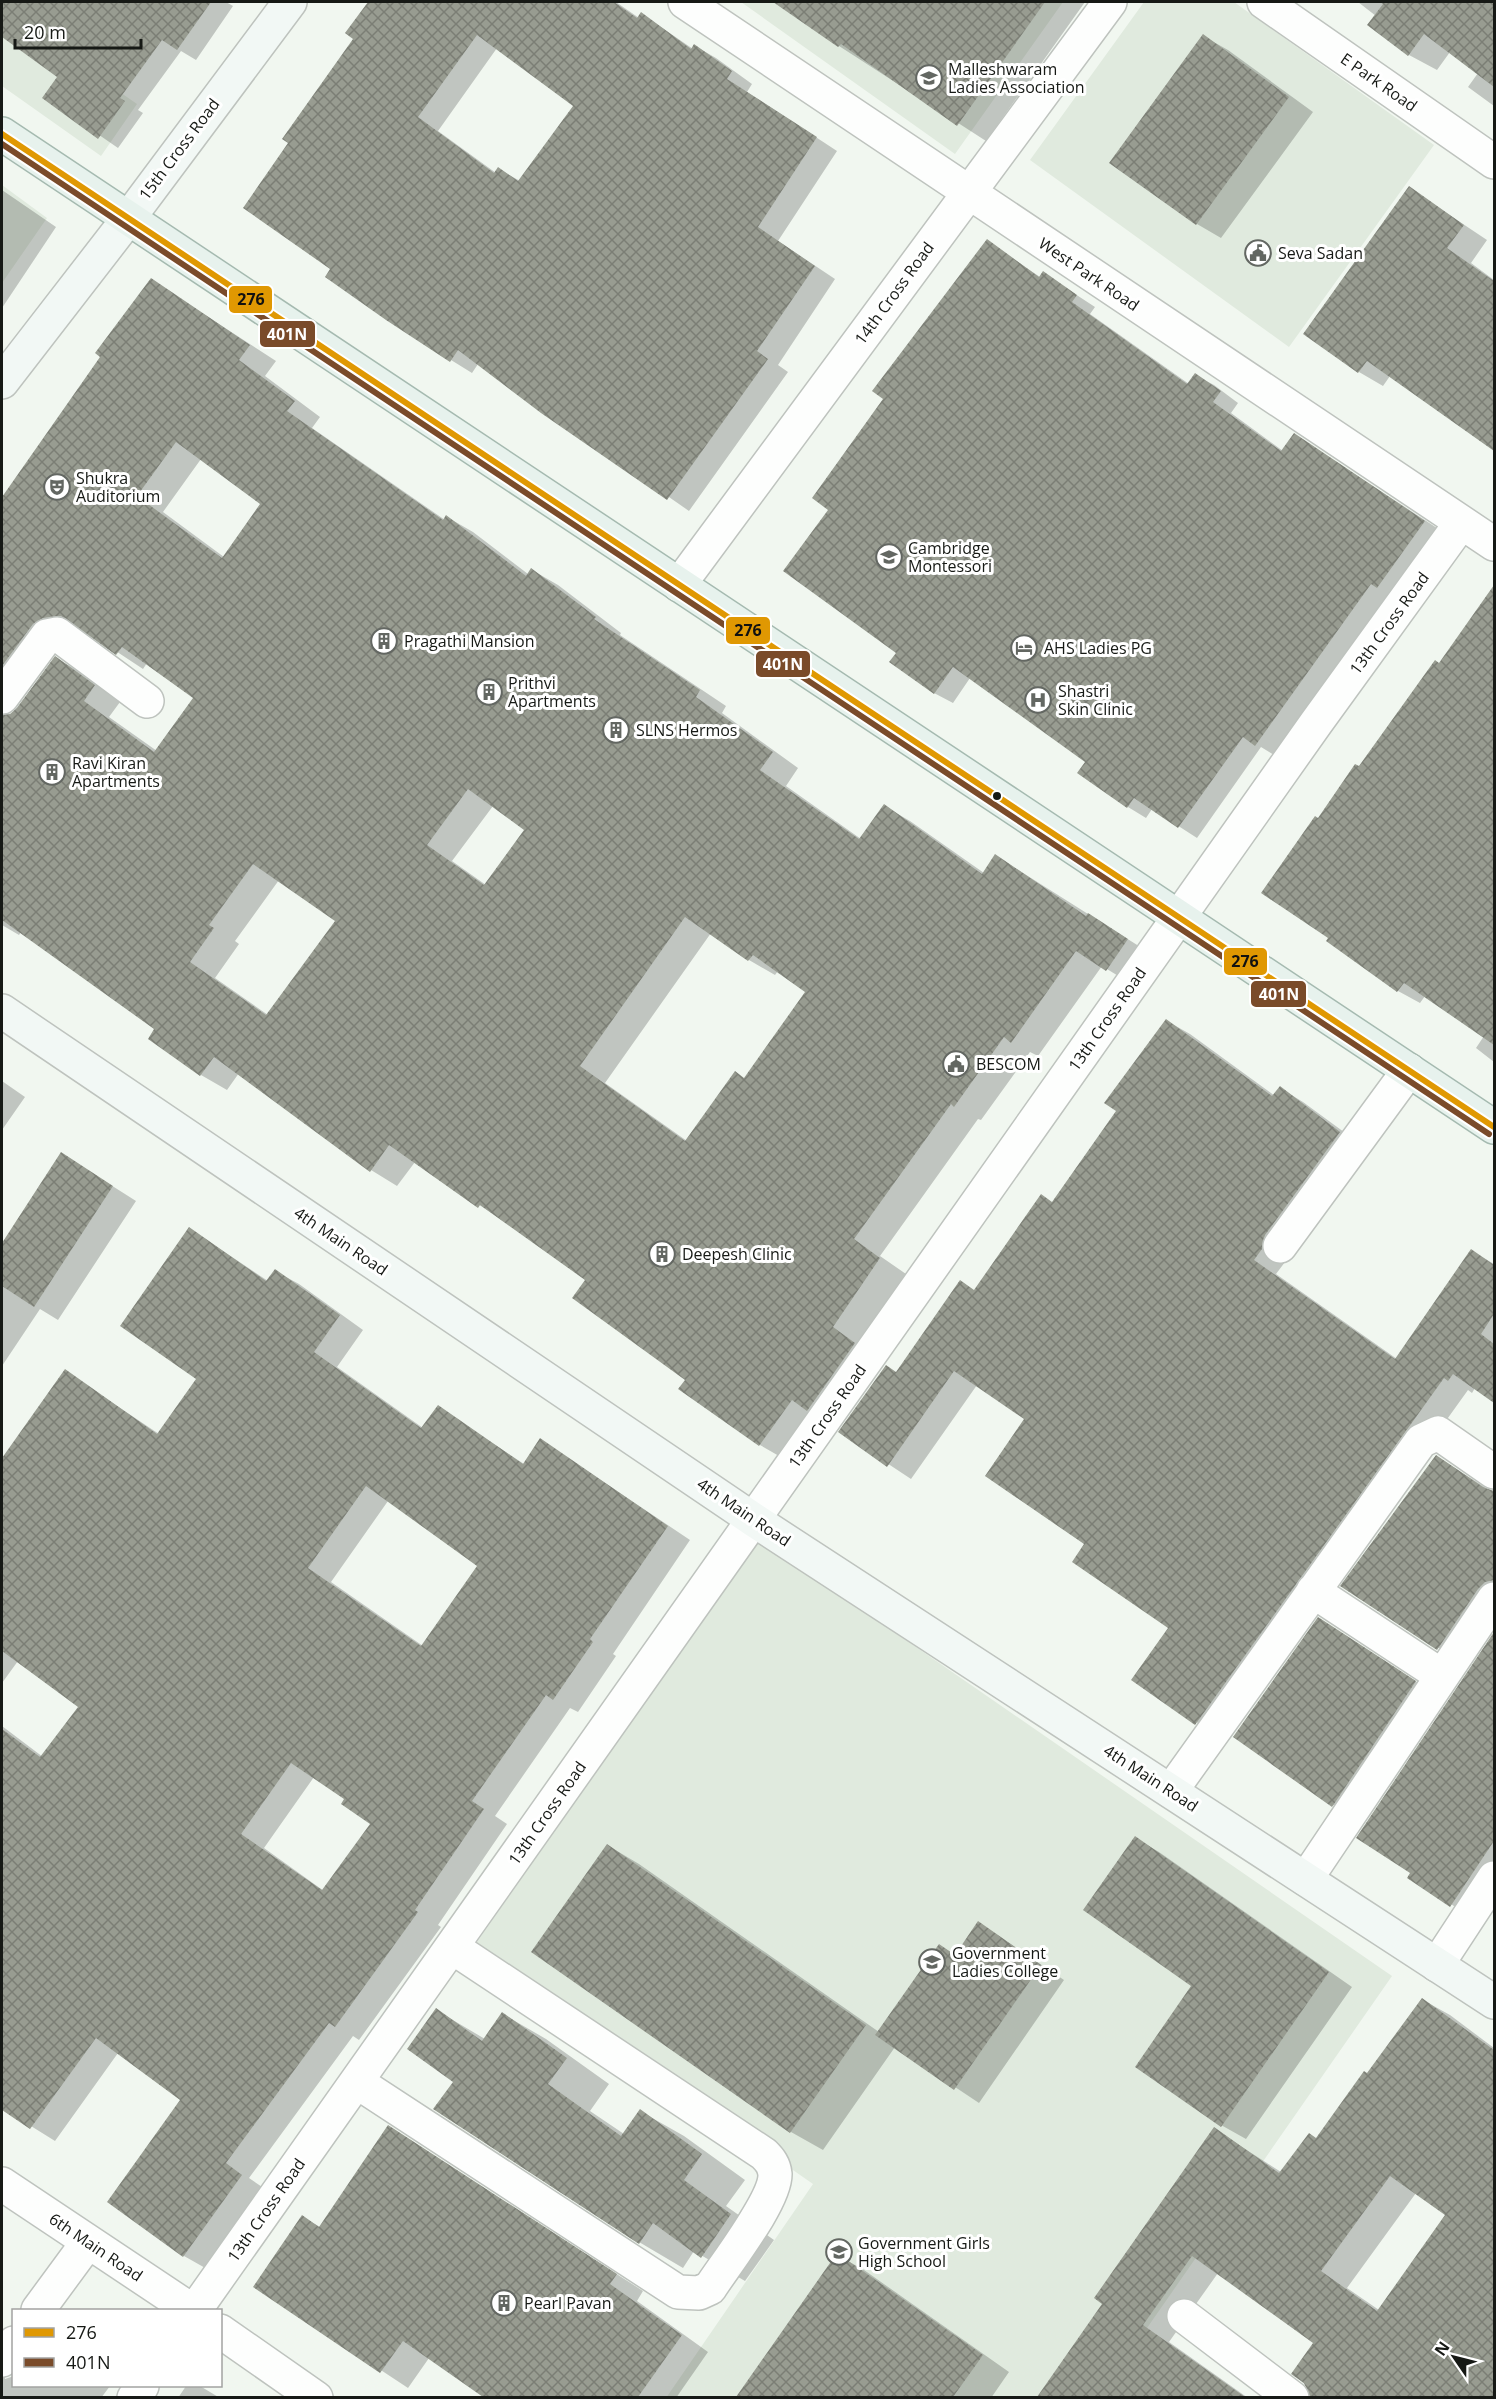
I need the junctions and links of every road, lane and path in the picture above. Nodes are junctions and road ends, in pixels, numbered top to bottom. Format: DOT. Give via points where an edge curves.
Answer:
graph roads {
  1 [pos="290,2"];
  2 [pos="686,2"];
  3 [pos="1110,2"];
  4 [pos="1264,2"];
  5 [pos="2,134"];
  6 [pos="1494,162"];
  7 [pos="968,193"];
  8 [pos="128,219"];
  9 [pos="2,382"];
  10 [pos="1461,523"];
  11 [pos="1494,544"];
  12 [pos="679,585"];
  13 [pos="2,697"];
  14 [pos="147,701"];
  15 [pos="1179,917"];
  16 [pos="2,1011"];
  17 [pos="1410,1070"];
  18 [pos="1494,1127"];
  19 [pos="1280,1246"];
  20 [pos="1494,1472"];
  21 [pos="754,1520"];
  22 [pos="1313,1591"];
  23 [pos="1494,1599"];
  24 [pos="1442,1676"];
  25 [pos="1171,1791"];
  26 [pos="1494,1878"];
  27 [pos="1306,1879"];
  28 [pos="452,1947"];
  29 [pos="1437,1965"];
  30 [pos="1494,2002"];
  31 [pos="357,2082"];
  32 [pos="2,2184"];
  33 [pos="88,2242"];
  34 [pos="39,2309"];
  35 [pos="191,2309"];
  36 [pos="194,2309"];
  37 [pos="1184,2316"];
  38 [pos="222,2332"];
  39 [pos="12,2346"];
  40 [pos="2,2360"];
  41 [pos="316,2397"];
  42 [pos="1292,2397"];
  1 -- 8 [label="street, 15th Cross Road"];
  2 -- 7 [label="street, West Park Road"];
  3 -- 7 [label="street, 14th Cross Road"];
  4 -- 6 [label="street, E Park Road"];
  5 -- 8 [label="main road"];
  7 -- 10 [label="street, West Park Road"];
  7 -- 12 [label="street, 14th Cross Road"];
  8 -- 9 [label="street, 15th Cross Road"];
  8 -- 12 [label="main road"];
  10 -- 11 [label="street, West Park Road"];
  10 -- 15 [label="street, 13th Cross Road"];
  12 -- 15 [label="main road"];
  13 -- 14 [label="street" via="47,636 57,634"];
  15 -- 17 [label="main road"];
  15 -- 21 [label="street, 13th Cross Road"];
  16 -- 21 [label="street, 4th Main Road"];
  17 -- 18 [label="main road"];
  17 -- 19 [label="street"];
  20 -- 22 [label="street" via="1438,1433 1425,1437"];
  21 -- 25 [label="street, 4th Main Road"];
  21 -- 28 [label="street, 13th Cross Road"];
  22 -- 24 [label="street"];
  22 -- 25 [label="street"];
  23 -- 24 [label="street"];
  24 -- 27 [label="street"];
  25 -- 27 [label="street, 4th Main Road"];
  26 -- 29 [label="street"];
  27 -- 29 [label="street, 4th Main Road"];
  28 -- 31 [label="street, 13th Cross Road"];
  28 -- 31 [label="street" via="771,2161 775,2171 771,2195 710,2288 699,2293 678,2292"];
  29 -- 30 [label="street, 4th Main Road"];
  31 -- 36 [label="street, 13th Cross Road"];
  32 -- 33 [label="street, 6th Main Road"];
  33 -- 34 [label="street"];
  33 -- 35 [label="street, 6th Main Road"];
  37 -- 42 [label="street"];
  38 -- 41 [label="street"];
  39 -- 40 [label="street"];
}
